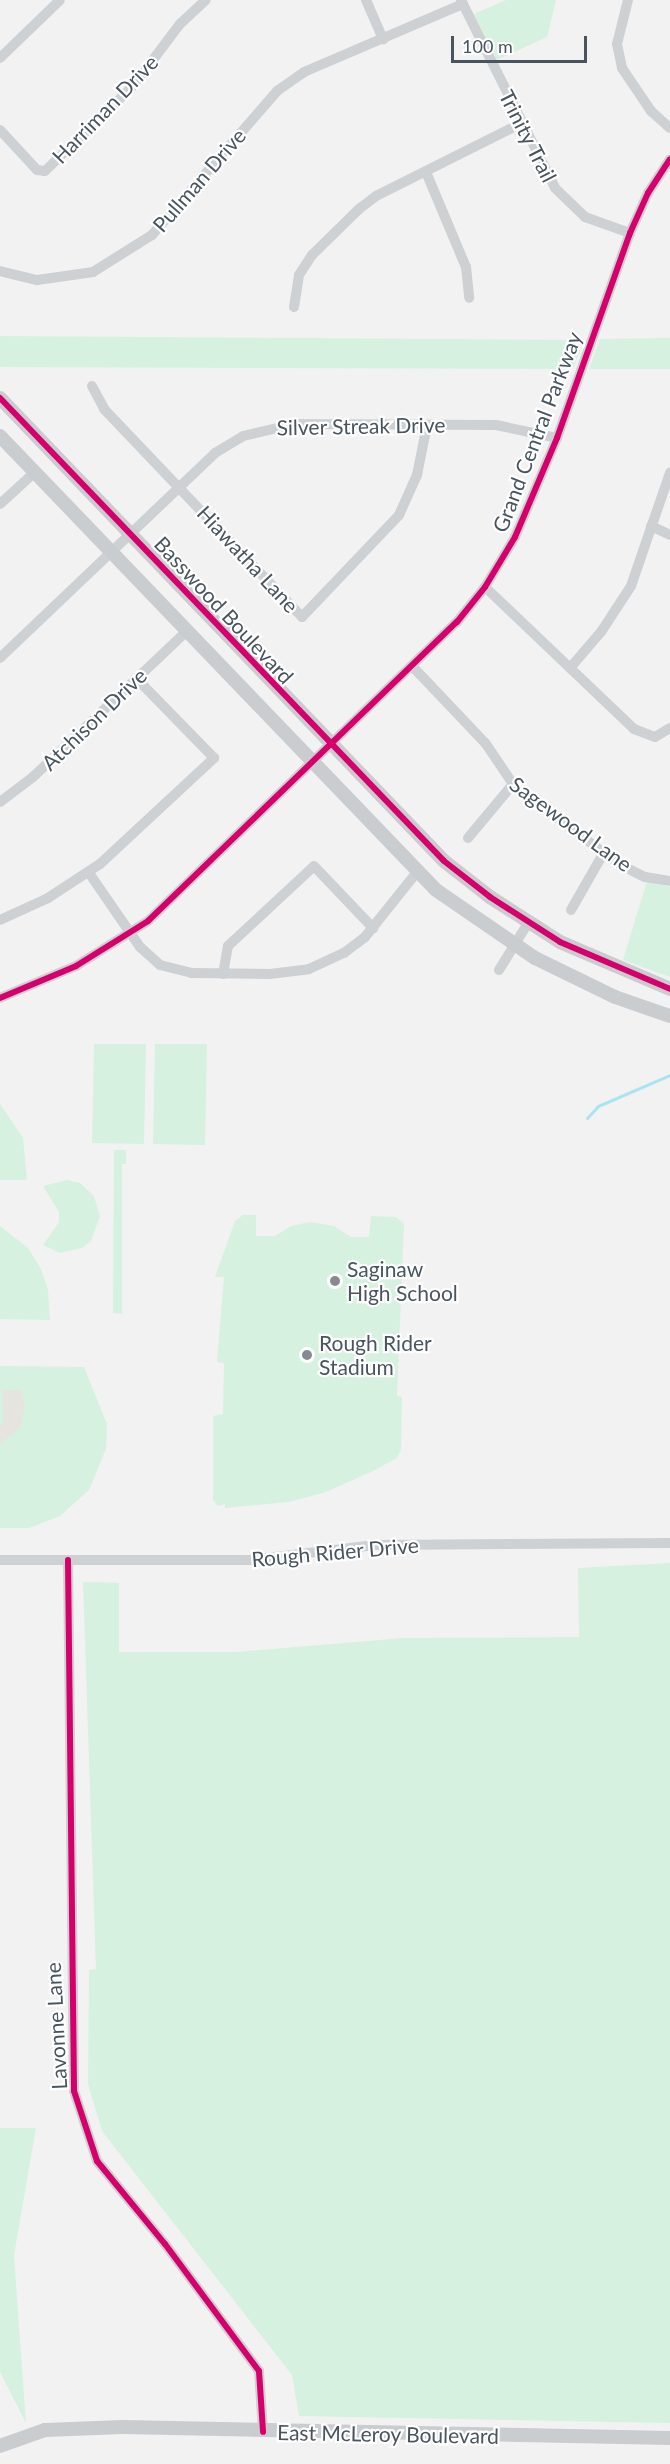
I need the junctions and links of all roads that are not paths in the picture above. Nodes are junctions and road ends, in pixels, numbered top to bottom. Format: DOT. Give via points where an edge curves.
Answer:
graph roads {
  1 [pos="60,0"];
  2 [pos="206,0"];
  3 [pos="366,0"];
  4 [pos="628,0"];
  5 [pos="462,2"];
  6 [pos="383,39"];
  7 [pos="0,58"];
  8 [pos="520,124"];
  9 [pos="670,129"];
  10 [pos="0,130"];
  11 [pos="670,159"];
  12 [pos="426,172"];
  13 [pos="630,233"];
  14 [pos="0,272"];
  15 [pos="469,298"];
  16 [pos="294,307"];
  17 [pos="92,386"];
  18 [pos="0,398"];
  19 [pos="427,425"];
  20 [pos="0,436"];
  21 [pos="557,438"];
  22 [pos="35,472"];
  23 [pos="670,473"];
  24 [pos="180,487"];
  25 [pos="0,504"];
  26 [pos="651,526"];
  27 [pos="130,534"];
  28 [pos="670,535"];
  29 [pos="110,553"];
  30 [pos="485,587"];
  31 [pos="185,633"];
  32 [pos="0,658"];
  33 [pos="413,668"];
  34 [pos="570,668"];
  35 [pos="136,678"];
  36 [pos="670,728"];
  37 [pos="331,747"];
  38 [pos="313,764"];
  39 [pos="513,784"];
  40 [pos="0,802"];
  41 [pos="468,838"];
  42 [pos="603,854"];
  43 [pos="417,872"];
  44 [pos="89,873"];
  45 [pos="670,881"];
  46 [pos="571,910"];
  47 [pos="0,920"];
  48 [pos="528,923"];
  49 [pos="373,928"];
  50 [pos="130,934"];
  51 [pos="514,945"];
  52 [pos="499,970"];
  53 [pos="223,974"];
  54 [pos="670,989"];
  55 [pos="0,998"];
  56 [pos="670,1016"];
  57 [pos="670,1543"];
  58 [pos="0,1560"];
  59 [pos="68,1560"];
  60 [pos="263,2432"];
  61 [pos="670,2438"];
  62 [pos="0,2446"];
  1 -- 7 [label="street"];
  2 -- 10 [label="street, Harriman Drive" via="180,24 134,85 45,171 37,170"];
  3 -- 6 [label="street"];
  4 -- 9 [label="street" via="617,44 622,68 651,111"];
  5 -- 6 [label="street, Trinity Trail"];
  5 -- 8 [label="street, Trinity Trail"];
  6 -- 14 [label="street, Pullman Drive" via="304,72 277,91 152,235 93,272 37,280"];
  8 -- 12 [label="street"];
  8 -- 13 [label="street, Trinity Trail" via="548,178 569,204 585,217"];
  11 -- 13 [label="street, Grand Central Parkway" via="648,193"];
  12 -- 15 [label="street" via="466,267"];
  12 -- 16 [label="street" via="376,196 337,228 299,275"];
  13 -- 21 [label="street, Grand Central Parkway"];
  17 -- 24 [label="street" via="104,409"];
  18 -- 27 [label="main road, Basswood Boulevard"];
  19 -- 21 [label="street, Silver Streak Drive" via="510,426"];
  19 -- 24 [label="street, Silver Streak Drive" via="295,424 266,428 223,446"];
  19 -- 24 [label="street, Hiawatha Lane" via="417,475 399,515 302,617"];
  20 -- 22 [label="main road, Basswood Boulevard"];
  21 -- 30 [label="street, Grand Central Parkway" via="515,537"];
  22 -- 25 [label="street"];
  22 -- 29 [label="main road, Basswood Boulevard"];
  23 -- 26 [label="street"];
  24 -- 27 [label="street, Silver Streak Drive"];
  26 -- 28 [label="street"];
  26 -- 34 [label="street" via="631,586 601,632"];
  27 -- 29 [label="street, Silver Streak Drive"];
  27 -- 37 [label="main road, Basswood Boulevard"];
  29 -- 31 [label="main road, Basswood Boulevard"];
  29 -- 32 [label="street, Silver Streak Drive"];
  30 -- 33 [label="street, Grand Central Parkway" via="445,637"];
  30 -- 34 [label="street"];
  31 -- 35 [label="street, Atchison Drive"];
  31 -- 38 [label="main road, Basswood Boulevard"];
  33 -- 37 [label="street, Grand Central Parkway"];
  33 -- 39 [label="street, Sagewood Lane" via="486,744"];
  34 -- 36 [label="street" via="634,729 655,737"];
  35 -- 40 [label="street, Atchison Drive" via="33,777"];
  35 -- 44 [label="street" via="214,758"];
  37 -- 38 [label="street, Grand Central Parkway"];
  37 -- 48 [label="main road, Basswood Boulevard" via="444,861"];
  38 -- 43 [label="main road, Basswood Boulevard"];
  38 -- 50 [label="street, Grand Central Parkway" via="178,894"];
  39 -- 41 [label="street"];
  39 -- 42 [label="street, Sagewood Lane"];
  42 -- 45 [label="street, Sagewood Lane" via="645,877"];
  42 -- 46 [label="street"];
  43 -- 49 [label="street"];
  43 -- 51 [label="main road, Basswood Boulevard" via="459,908"];
  44 -- 47 [label="street"];
  44 -- 50 [label="street"];
  48 -- 51 [label="street"];
  48 -- 54 [label="main road, Basswood Boulevard" via="595,960"];
  49 -- 53 [label="street" via="344,954 309,969 282,974"];
  49 -- 53 [label="street" via="314,866 228,946"];
  50 -- 53 [label="street" via="151,959 168,969"];
  50 -- 55 [label="street, Grand Central Parkway" via="61,974"];
  51 -- 52 [label="street"];
  51 -- 56 [label="main road, Basswood Boulevard" via="585,984"];
  57 -- 59 [label="street, Rough Rider Drive" via="375,1545 250,1560"];
  58 -- 59 [label="street, Rough Rider Drive"];
  59 -- 60 [label="street, Lavonne Lane" via="74,2091 97,2161 165,2244 259,2371"];
  60 -- 61 [label="main road, East McLeroy Boulevard"];
  60 -- 62 [label="main road, East McLeroy Boulevard" via="59,2428"];
}
